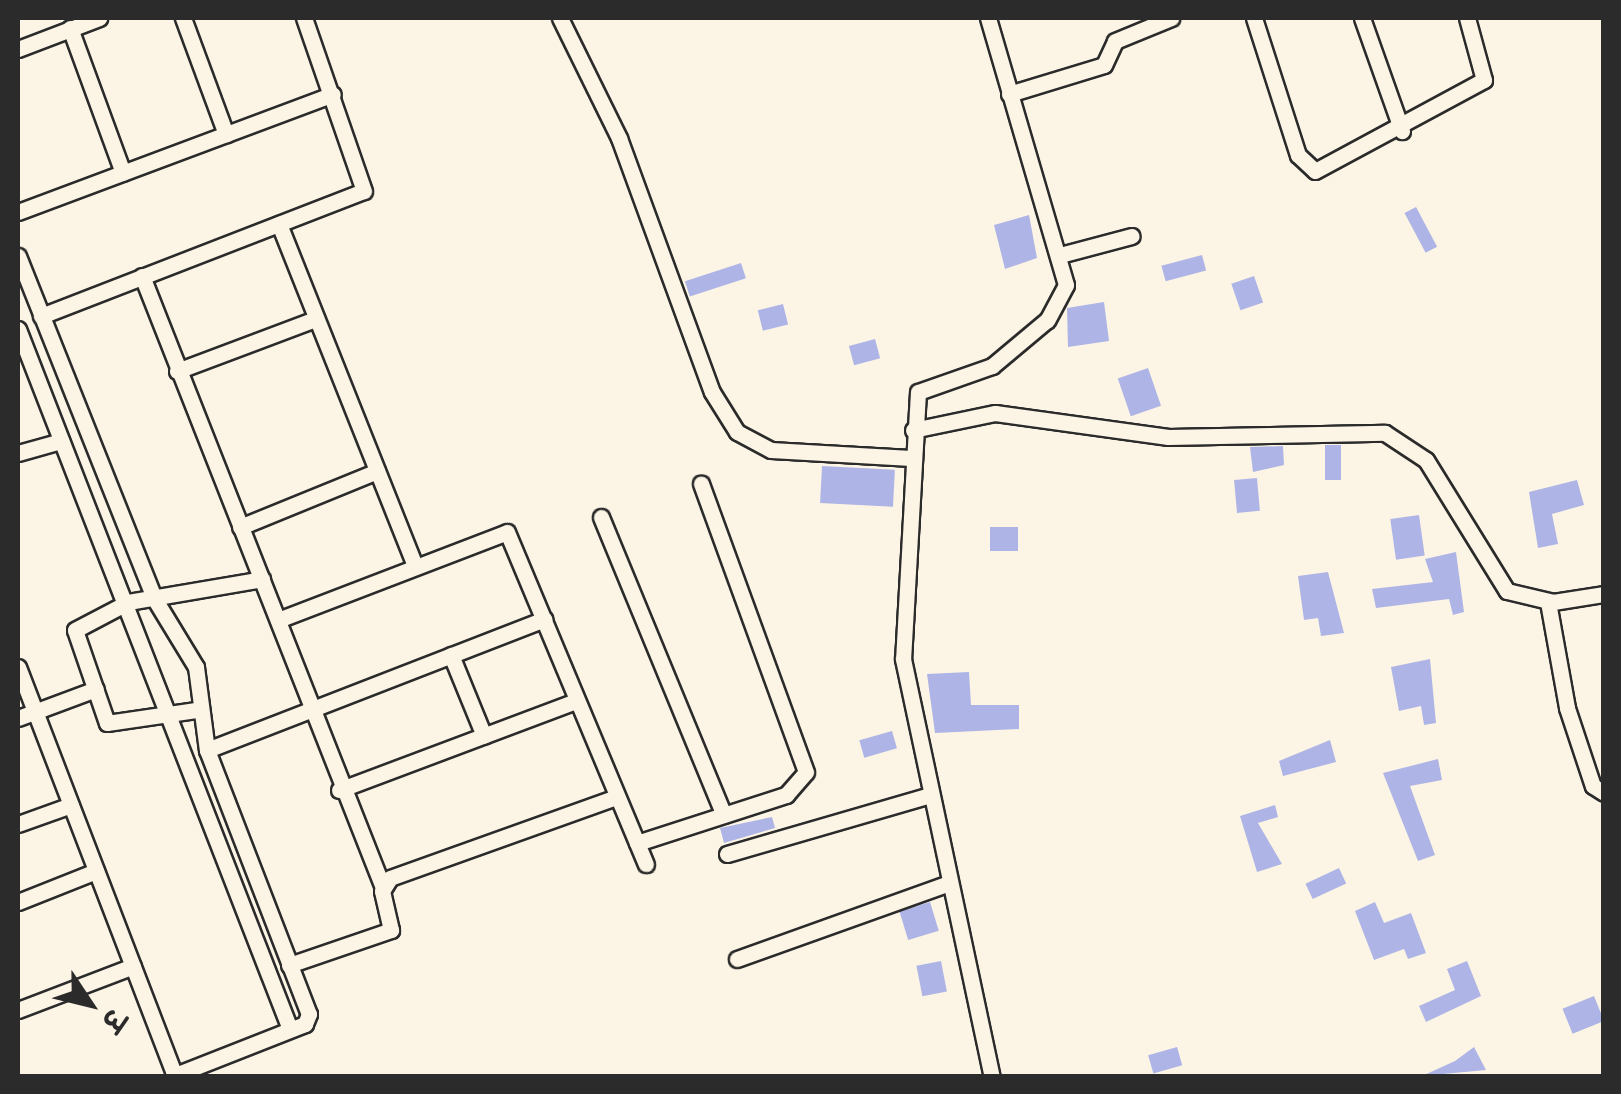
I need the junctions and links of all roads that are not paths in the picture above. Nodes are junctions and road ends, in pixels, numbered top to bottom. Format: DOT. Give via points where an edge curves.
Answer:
graph roads {
  1 [pos="100,18"];
  2 [pos="183,18"];
  3 [pos="304,18"];
  4 [pos="560,18"];
  5 [pos="988,18"];
  6 [pos="1172,18"];
  7 [pos="1254,18"];
  8 [pos="1362,18"];
  9 [pos="1467,18"];
  10 [pos="70,28"];
  11 [pos="18,49"];
  12 [pos="334,94"];
  13 [pos="1008,94"];
  14 [pos="1402,131"];
  15 [pos="226,134"];
  16 [pos="123,173"];
  17 [pos="18,212"];
  18 [pos="279,224"];
  19 [pos="1132,236"];
  20 [pos="1060,255"];
  21 [pos="18,256"];
  22 [pos="142,276"];
  23 [pos="25,298"];
  24 [pos="41,316"];
  25 [pos="315,319"];
  26 [pos="18,329"];
  27 [pos="177,371"];
  28 [pos="913,430"];
  29 [pos="61,441"];
  30 [pos="18,452"];
  31 [pos="911,458"];
  32 [pos="377,471"];
  33 [pos="701,484"];
  34 [pos="602,517"];
  35 [pos="240,527"];
  36 [pos="415,565"];
  37 [pos="262,580"];
  38 [pos="1604,594"];
  39 [pos="154,598"];
  40 [pos="128,602"];
  41 [pos="1548,602"];
  42 [pos="544,619"];
  43 [pos="278,620"];
  44 [pos="451,655"];
  45 [pos="18,667"];
  46 [pos="96,688"];
  47 [pos="576,702"];
  48 [pos="310,708"];
  49 [pos="196,710"];
  50 [pos="35,712"];
  51 [pos="169,714"];
  52 [pos="18,718"];
  53 [pos="484,736"];
  54 [pos="207,750"];
  55 [pos="339,790"];
  56 [pos="1604,794"];
  57 [pos="927,796"];
  58 [pos="614,798"];
  59 [pos="71,805"];
  60 [pos="724,816"];
  61 [pos="18,824"];
  62 [pos="637,844"];
  63 [pos="727,854"];
  64 [pos="646,864"];
  65 [pos="96,871"];
  66 [pos="946,884"];
  67 [pos="382,885"];
  68 [pos="18,902"];
  69 [pos="737,959"];
  70 [pos="289,965"];
  71 [pos="133,966"];
  72 [pos="18,1010"];
  73 [pos="290,1029"];
  74 [pos="174,1076"];
  75 [pos="992,1076"];
  1 -- 10 [label="street"];
  2 -- 15 [label="street"];
  3 -- 12 [label="street"];
  4 -- 31 [label="street" via="635,178 712,392 737,432 771,450"];
  5 -- 13 [label="street"];
  6 -- 13 [label="street" via="1115,41 1104,65"];
  7 -- 14 [label="street" via="1308,170"];
  8 -- 14 [label="street"];
  9 -- 14 [label="street" via="1484,80"];
  10 -- 11 [label="street"];
  10 -- 16 [label="street"];
  12 -- 15 [label="street"];
  12 -- 18 [label="street" via="364,191"];
  13 -- 20 [label="street"];
  15 -- 16 [label="street"];
  16 -- 17 [label="street"];
  18 -- 22 [label="street"];
  18 -- 25 [label="street"];
  19 -- 20 [label="street"];
  20 -- 28 [label="street" via="1059,305 992,366 918,392"];
  21 -- 23 [label="street"];
  22 -- 24 [label="street"];
  22 -- 27 [label="street"];
  23 -- 24 [label="street"];
  24 -- 39 [label="street"];
  25 -- 27 [label="street"];
  25 -- 32 [label="street"];
  26 -- 29 [label="street"];
  27 -- 35 [label="street"];
  28 -- 31 [label="street"];
  28 -- 41 [label="street" via="995,413 1168,438 1386,433 1426,460 1499,584"];
  29 -- 30 [label="street"];
  29 -- 40 [label="street"];
  31 -- 57 [label="street" via="904,669"];
  32 -- 35 [label="street"];
  32 -- 36 [label="street"];
  33 -- 60 [label="street" via="806,772 786,795"];
  34 -- 60 [label="street"];
  35 -- 37 [label="street"];
  36 -- 42 [label="street" via="507,532"];
  36 -- 43 [label="street"];
  37 -- 39 [label="street"];
  37 -- 43 [label="street"];
  38 -- 41 [label="street"];
  39 -- 40 [label="street"];
  39 -- 49 [label="street" via="200,677"];
  40 -- 46 [label="street" via="75,630"];
  40 -- 51 [label="street"];
  41 -- 56 [label="street" via="1567,708 1592,786"];
  42 -- 44 [label="street"];
  42 -- 47 [label="street"];
  43 -- 48 [label="street"];
  44 -- 48 [label="street"];
  44 -- 53 [label="street"];
  45 -- 50 [label="street"];
  46 -- 50 [label="street"];
  46 -- 51 [label="street" via="110,726"];
  47 -- 53 [label="street"];
  47 -- 58 [label="street"];
  48 -- 54 [label="street"];
  48 -- 55 [label="street"];
  49 -- 51 [label="street"];
  49 -- 54 [label="street"];
  50 -- 52 [label="street"];
  50 -- 59 [label="street"];
  51 -- 73 [label="street"];
  53 -- 55 [label="street"];
  54 -- 70 [label="street"];
  55 -- 67 [label="street"];
  57 -- 63 [label="street"];
  57 -- 66 [label="street"];
  58 -- 62 [label="street"];
  58 -- 67 [label="street"];
  59 -- 61 [label="street"];
  59 -- 65 [label="street"];
  60 -- 62 [label="street"];
  62 -- 64 [label="street"];
  65 -- 68 [label="street"];
  65 -- 71 [label="street"];
  66 -- 69 [label="street"];
  66 -- 75 [label="street"];
  67 -- 70 [label="street" via="391,930"];
  70 -- 73 [label="street" via="309,1014"];
  71 -- 72 [label="street"];
  71 -- 74 [label="street"];
  73 -- 74 [label="street"];
}
